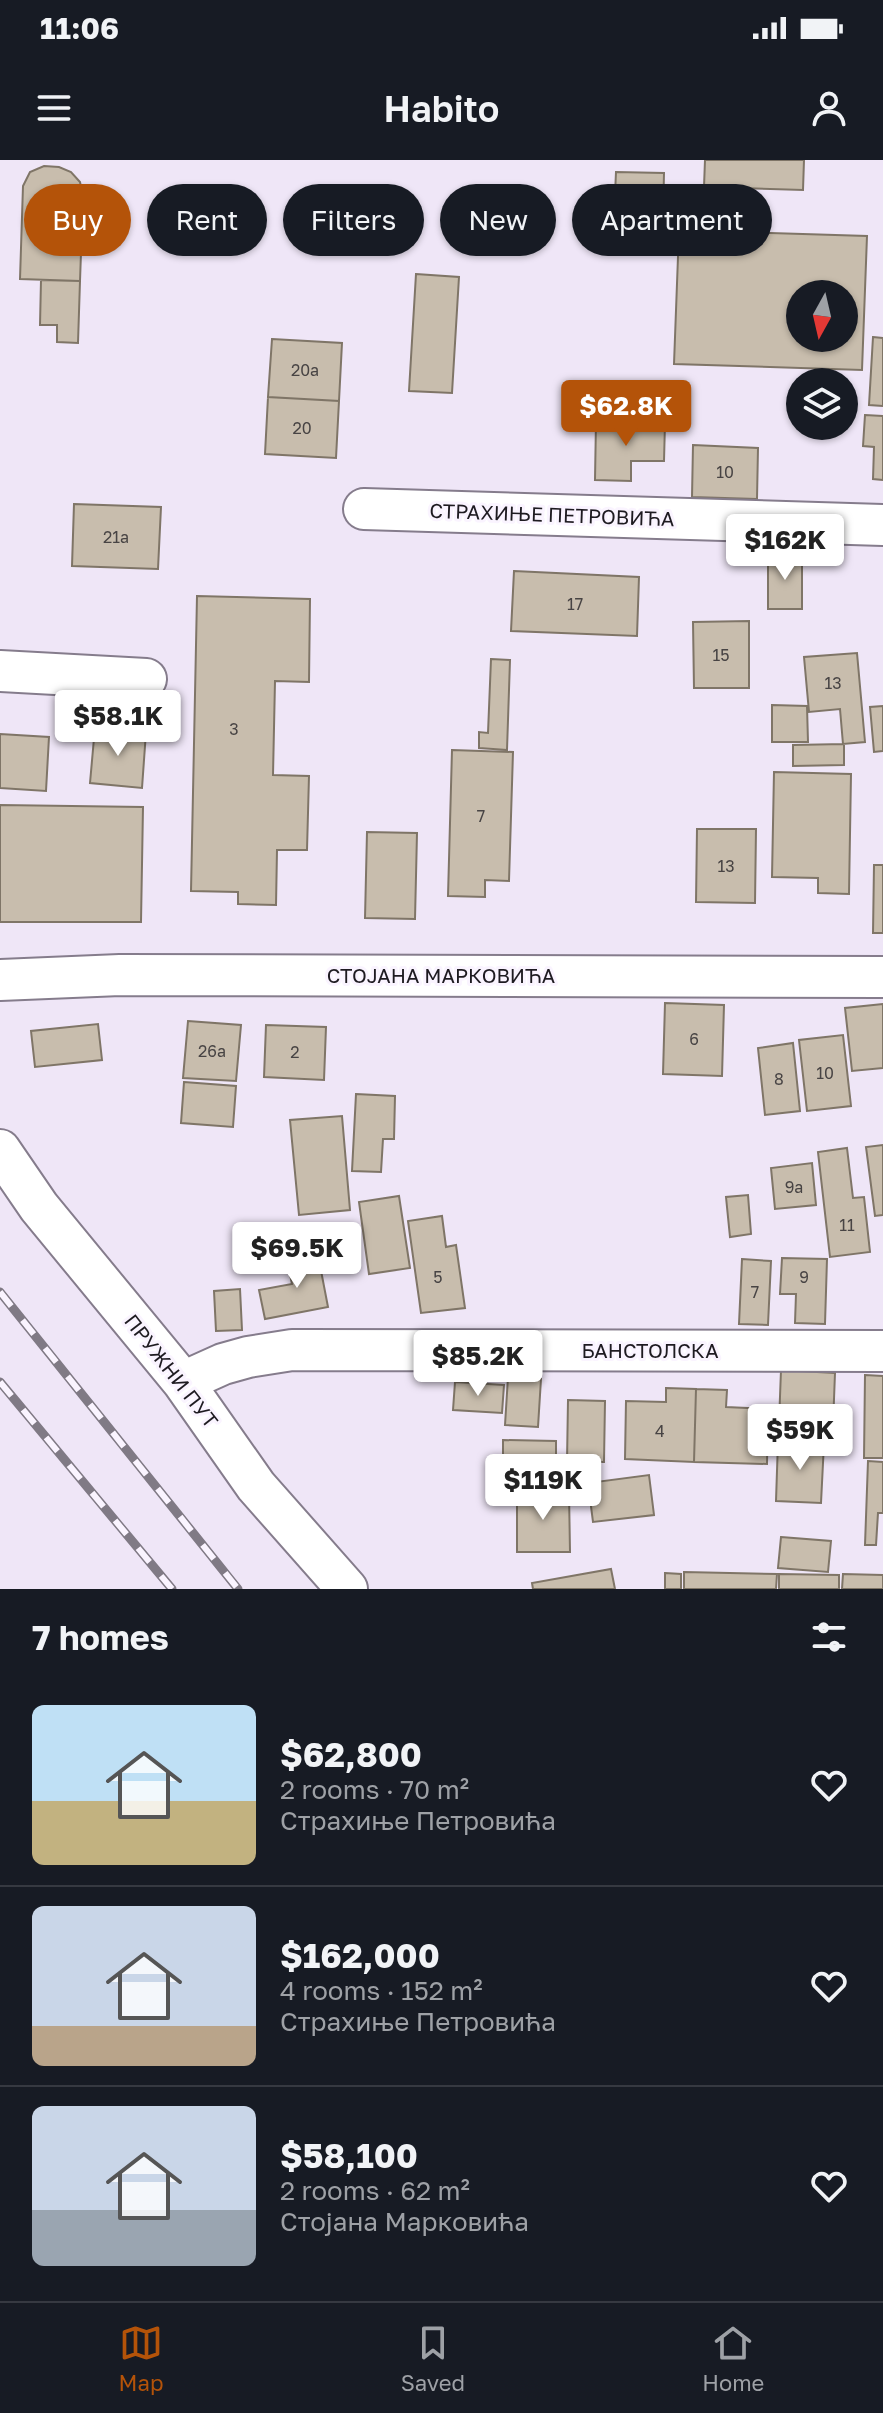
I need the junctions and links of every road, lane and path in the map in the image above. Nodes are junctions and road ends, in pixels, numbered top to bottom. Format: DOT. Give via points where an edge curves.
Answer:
graph roads {
  1 [pos="364,509"];
  2 [pos="883,525"];
  3 [pos="0,671"];
  4 [pos="146,679"];
  5 [pos="883,977"];
  6 [pos="0,980"];
  7 [pos="0,1150"];
  8 [pos="883,1351"];
  9 [pos="183,1382"];
  10 [pos="347,1589"];
  1 -- 2 [label="street, СТРАХИЊЕ ПЕТРОВИЋА"];
  3 -- 4 [label="street"];
  5 -- 6 [label="street, СТОЈАНА МАРКОВИЋА" via="120,975"];
  7 -- 9 [label="street, ПРУЖНИ ПУТ" via="39,1207"];
  8 -- 9 [label="street, БАНСТОЛСКА" via="292,1350 223,1364"];
  9 -- 10 [label="street, ПРУЖНИ ПУТ" via="256,1486"];
}
